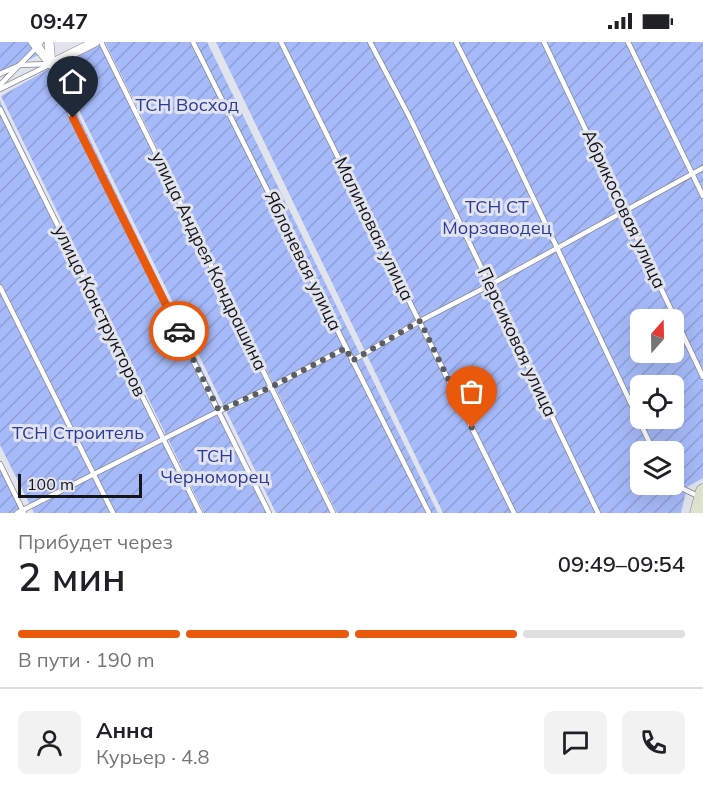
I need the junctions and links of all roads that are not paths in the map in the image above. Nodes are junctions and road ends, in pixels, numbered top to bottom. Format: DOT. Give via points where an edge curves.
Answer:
graph roads {
  1 [pos="49,42"];
  2 [pos="94,42"];
  3 [pos="101,42"];
  4 [pos="193,42"];
  5 [pos="281,42"];
  6 [pos="370,42"];
  7 [pos="456,42"];
  8 [pos="544,42"];
  9 [pos="628,42"];
  10 [pos="37,44"];
  11 [pos="51,64"];
  12 [pos="20,65"];
  13 [pos="0,74"];
  14 [pos="0,87"];
  15 [pos="0,109"];
  16 [pos="703,168"];
  17 [pos="692,174"];
  18 [pos="703,196"];
  19 [pos="624,211"];
  20 [pos="557,248"];
  21 [pos="490,285"];
  22 [pos="0,287"];
  23 [pos="420,321"];
  24 [pos="346,348"];
  25 [pos="352,361"];
  26 [pos="703,377"];
  27 [pos="271,387"];
  28 [pos="219,411"];
  29 [pos="164,439"];
  30 [pos="649,441"];
  31 [pos="0,464"];
  32 [pos="94,474"];
  33 [pos="684,488"];
  34 [pos="702,494"];
  35 [pos="24,512"];
  36 [pos="16,513"];
  37 [pos="113,513"];
  38 [pos="200,513"];
  39 [pos="269,513"];
  40 [pos="333,513"];
  41 [pos="429,513"];
  42 [pos="514,513"];
  43 [pos="598,513"];
  44 [pos="697,513"];
  1 -- 11 [label="street"];
  2 -- 11 [label="street"];
  3 -- 27 [label="lane, улица Андрея Кондрашина"];
  4 -- 24 [label="lane, Яблоневая улица"];
  5 -- 23 [label="lane, Малиновая улица"];
  6 -- 21 [label="lane, Персиковая улица"];
  7 -- 20 [label="lane"];
  8 -- 19 [label="lane, Абрикосовая улица"];
  9 -- 17 [label="lane"];
  10 -- 11 [label="street"];
  10 -- 12 [label="lane"];
  11 -- 12 [label="lane"];
  11 -- 14 [label="lane"];
  11 -- 28 [label="lane" via="62,97"];
  12 -- 13 [label="lane"];
  12 -- 14 [label="lane"];
  15 -- 29 [label="lane, улица Конструкторов"];
  16 -- 17 [label="lane"];
  17 -- 18 [label="lane"];
  17 -- 19 [label="lane"];
  19 -- 20 [label="lane"];
  19 -- 26 [label="lane, Абрикосовая улица"];
  20 -- 21 [label="lane"];
  20 -- 30 [label="lane"];
  21 -- 23 [label="lane"];
  21 -- 43 [label="lane, Персиковая улица"];
  22 -- 32 [label="lane"];
  23 -- 25 [label="lane"];
  23 -- 42 [label="lane, Малиновая улица"];
  24 -- 25 [label="lane, Яблоневая улица"];
  24 -- 27 [label="lane"];
  25 -- 41 [label="lane, Яблоневая улица"];
  27 -- 28 [label="lane"];
  27 -- 40 [label="lane, улица Андрея Кондрашина"];
  28 -- 29 [label="lane"];
  28 -- 39 [label="lane"];
  29 -- 32 [label="lane"];
  29 -- 38 [label="lane, улица Конструкторов"];
  31 -- 35 [label="lane"];
  32 -- 35 [label="lane"];
  32 -- 37 [label="lane"];
  33 -- 34 [label="lane"];
  34 -- 44 [label="street"];
  35 -- 36 [label="lane"];
}
